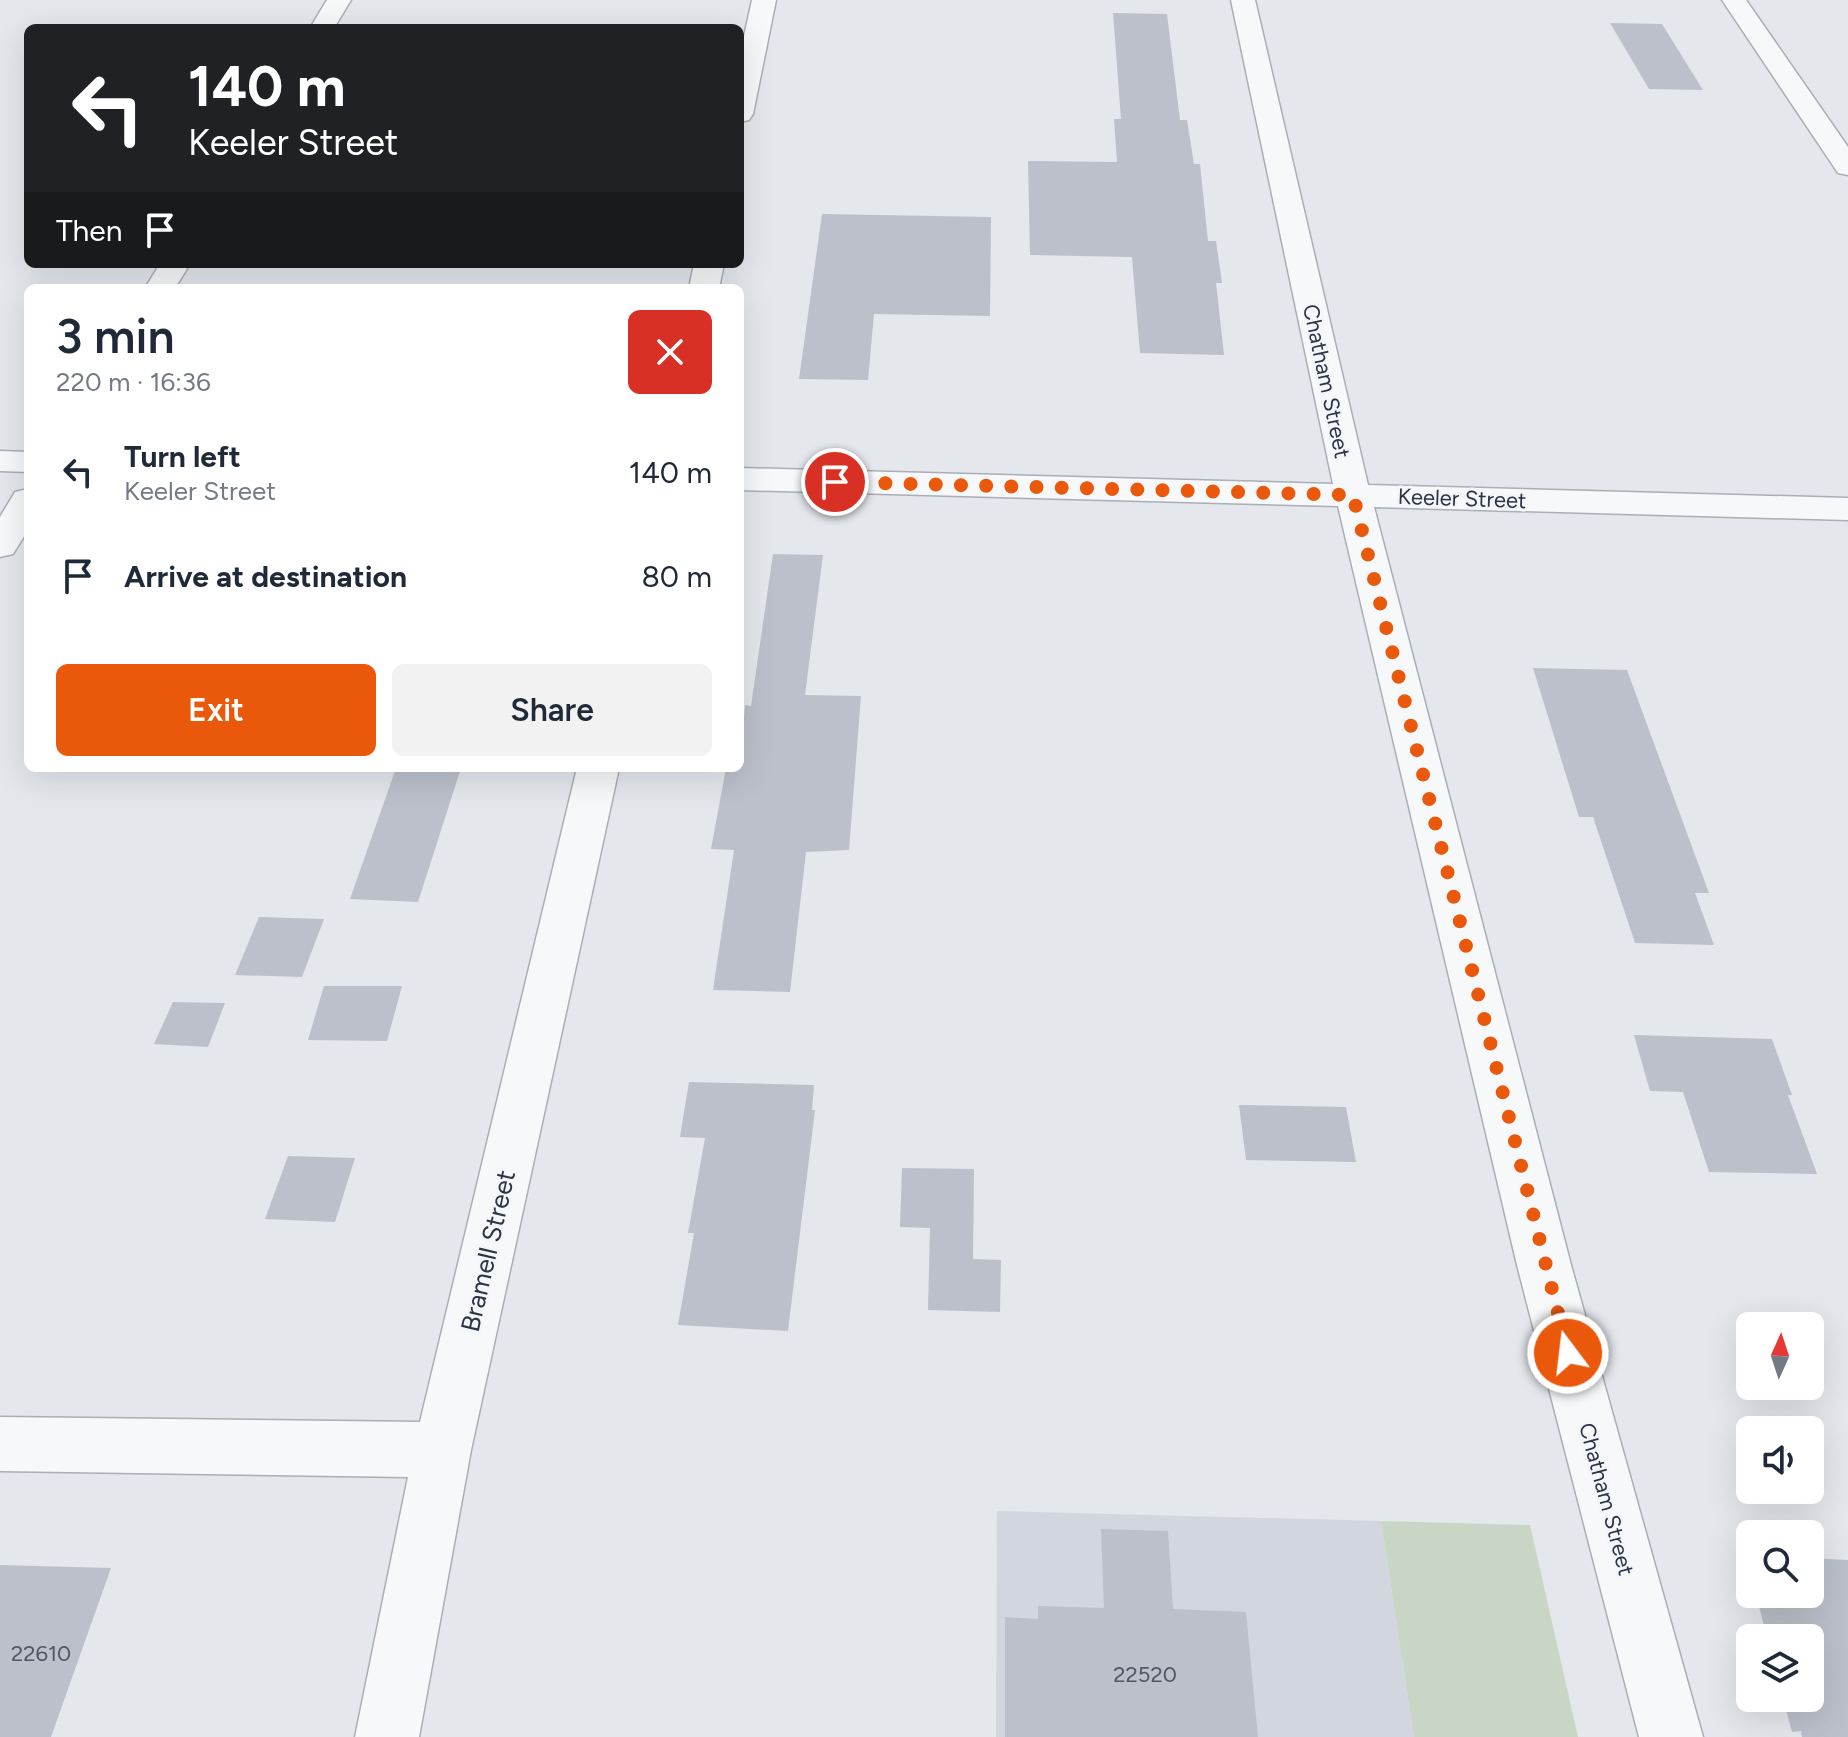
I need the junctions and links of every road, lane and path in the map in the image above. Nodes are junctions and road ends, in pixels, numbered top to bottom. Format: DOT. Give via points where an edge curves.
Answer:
graph roads {
  1 [pos="339,0"];
  2 [pos="764,0"];
  3 [pos="1243,0"];
  4 [pos="1734,0"];
  5 [pos="324,24"];
  6 [pos="744,95"];
  7 [pos="1848,167"];
  8 [pos="0,461"];
  9 [pos="24,462"];
  10 [pos="744,479"];
  11 [pos="1353,495"];
  12 [pos="24,507"];
  13 [pos="1848,509"];
  14 [pos="0,546"];
  15 [pos="597,772"];
  16 [pos="0,1444"];
  17 [pos="442,1450"];
  18 [pos="387,1737"];
  19 [pos="1671,1737"];
  1 -- 5 [label="street"];
  2 -- 6 [label="street"];
  3 -- 11 [label="street, Chatham Street"];
  4 -- 7 [label="street"];
  8 -- 9 [label="street"];
  10 -- 11 [label="street, Keeler Street"];
  11 -- 13 [label="street, Keeler Street"];
  11 -- 19 [label="street, Chatham Street" via="1544,1265"];
  12 -- 14 [label="street"];
  15 -- 17 [label="street, Bramell Street"];
  16 -- 17 [label="street"];
  17 -- 18 [label="street, Bramell Street"];
}
